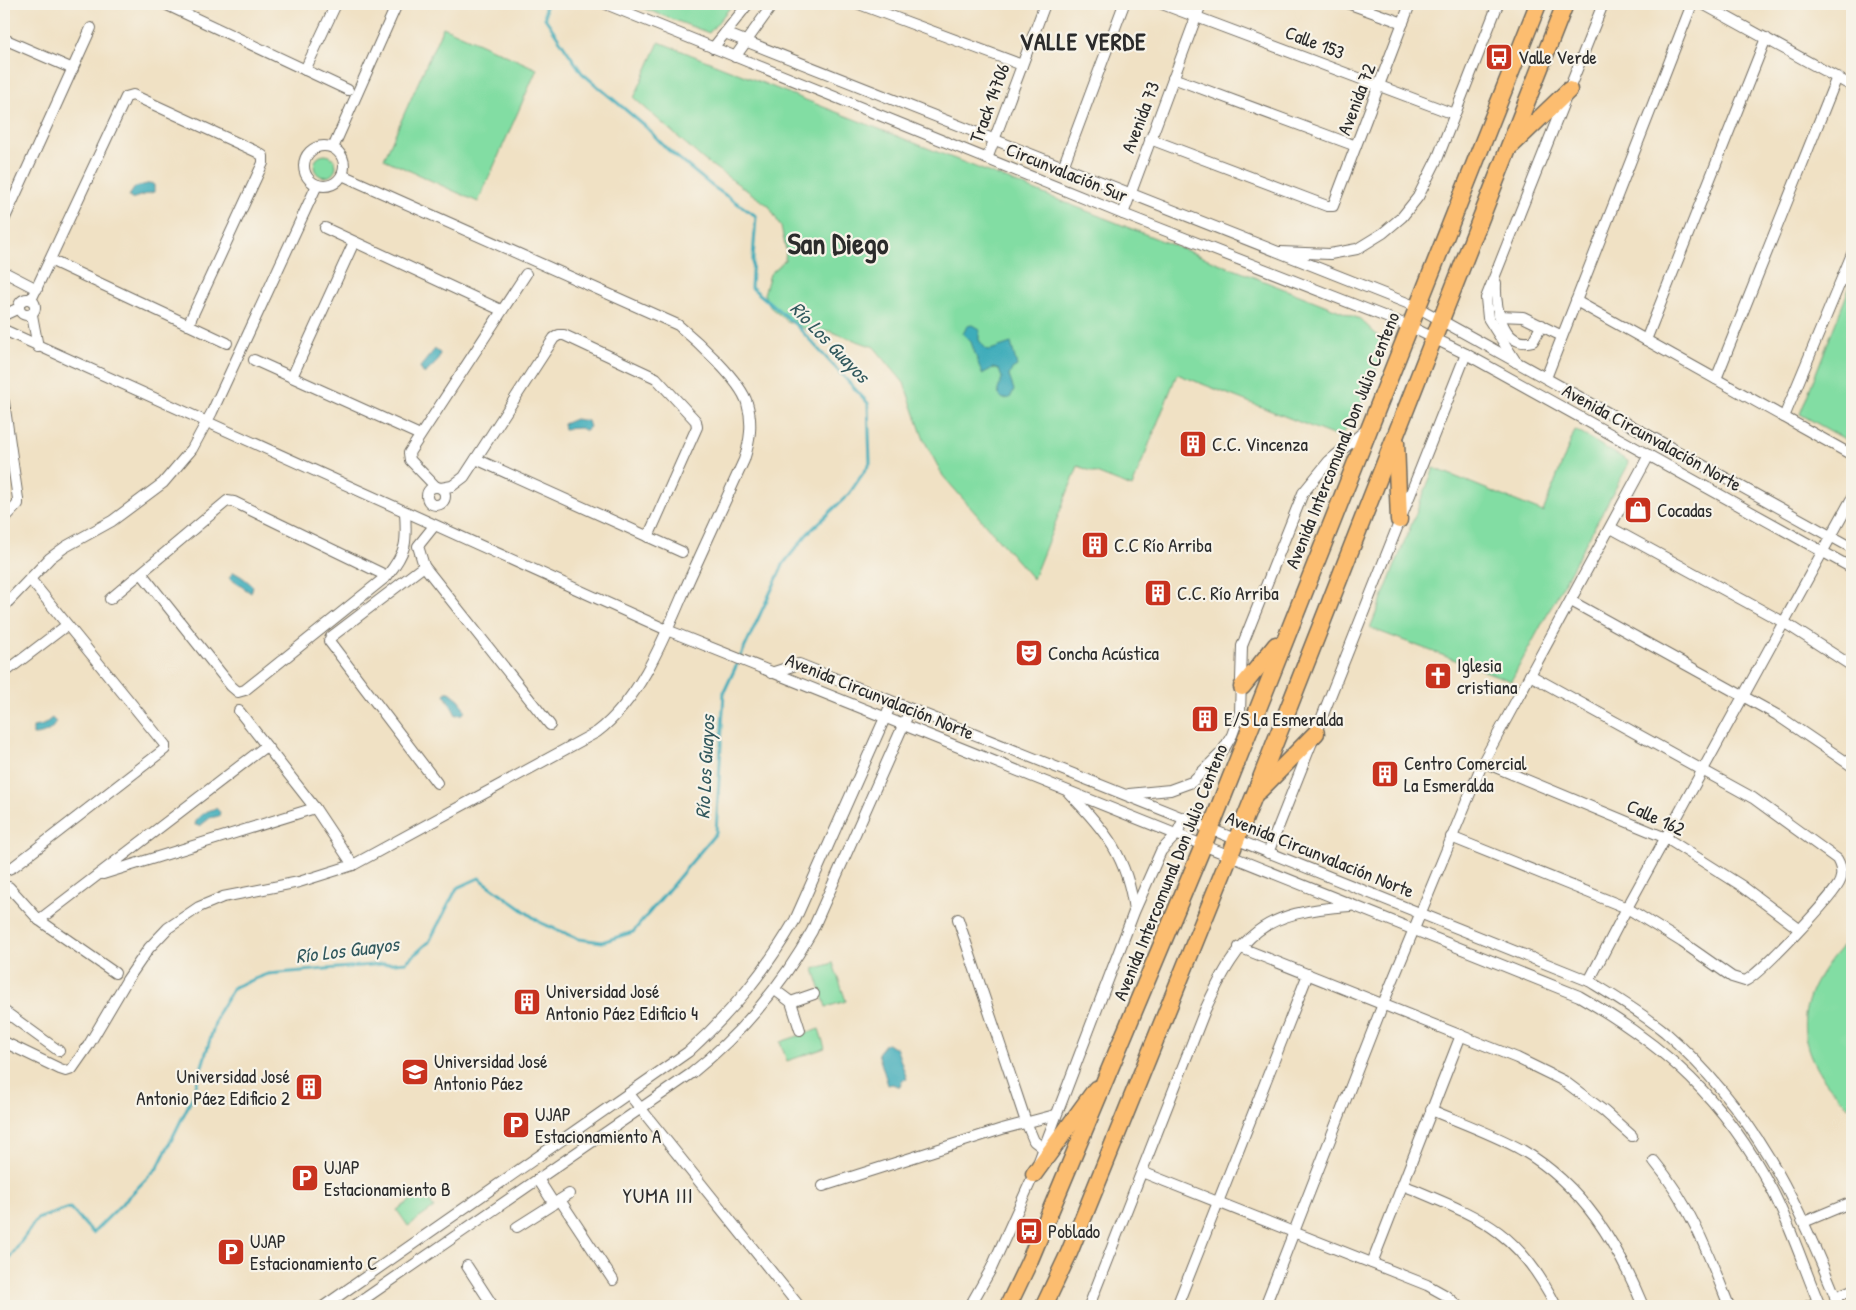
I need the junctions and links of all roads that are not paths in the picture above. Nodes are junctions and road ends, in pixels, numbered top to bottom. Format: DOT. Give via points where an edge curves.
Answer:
graph roads {
  1 [pos="165,4"];
  2 [pos="336,4"];
  3 [pos="398,4"];
  4 [pos="606,4"];
  5 [pos="748,4"];
  6 [pos="773,4"];
  7 [pos="859,4"];
  8 [pos="1045,4"];
  9 [pos="1124,4"];
  10 [pos="1162,4"];
  11 [pos="1201,4"];
  12 [pos="1350,4"];
  13 [pos="1410,4"];
  14 [pos="1498,4"];
  15 [pos="1538,4"];
  16 [pos="1565,4"];
  17 [pos="1604,4"];
  18 [pos="1692,4"];
  19 [pos="1703,4"];
  20 [pos="1196,16"];
  21 [pos="1403,23"];
  22 [pos="91,28"];
  23 [pos="725,33"];
  24 [pos="1766,38"];
  25 [pos="4,39"];
  26 [pos="745,41"];
  27 [pos="713,48"];
  28 [pos="735,57"];
  29 [pos="1022,65"];
  30 [pos="73,70"];
  31 [pos="305,70"];
  32 [pos="1837,77"];
  33 [pos="1173,78"];
  34 [pos="1379,86"];
  35 [pos="1852,86"];
  36 [pos="348,90"];
  37 [pos="1569,90"];
  38 [pos="1454,114"];
  39 [pos="994,140"];
  40 [pos="1150,140"];
  41 [pos="1356,146"];
  42 [pos="333,148"];
  43 [pos="1507,150"];
  44 [pos="987,159"];
  45 [pos="1063,167"];
  46 [pos="342,175"];
  47 [pos="317,185"];
  48 [pos="1130,195"];
  49 [pos="1123,214"];
  50 [pos="4,220"];
  51 [pos="325,228"];
  52 [pos="354,242"];
  53 [pos="1272,251"];
  54 [pos="1852,254"];
  55 [pos="50,260"];
  56 [pos="4,272"];
  57 [pos="526,274"];
  58 [pos="1496,274"];
  59 [pos="37,289"];
  60 [pos="31,300"];
  61 [pos="1576,301"];
  62 [pos="1417,307"];
  63 [pos="19,308"];
  64 [pos="501,310"];
  65 [pos="4,315"];
  66 [pos="32,315"];
  67 [pos="1499,316"];
  68 [pos="1442,321"];
  69 [pos="188,325"];
  70 [pos="1409,326"];
  71 [pos="1542,326"];
  72 [pos="4,330"];
  73 [pos="1562,336"];
  74 [pos="1434,339"];
  75 [pos="1646,340"];
  76 [pos="1524,342"];
  77 [pos="227,343"];
  78 [pos="38,346"];
  79 [pos="1466,354"];
  80 [pos="254,360"];
  81 [pos="1515,360"];
  82 [pos="292,377"];
  83 [pos="1546,378"];
  84 [pos="1716,379"];
  85 [pos="4,402"];
  86 [pos="1784,417"];
  87 [pos="206,423"];
  88 [pos="1371,426"];
  89 [pos="420,435"];
  90 [pos="1396,435"];
  91 [pos="1649,455"];
  92 [pos="1852,455"];
  93 [pos="476,459"];
  94 [pos="439,487"];
  95 [pos="1852,498"];
  96 [pos="405,512"];
  97 [pos="4,519"];
  98 [pos="1399,520"];
  99 [pos="429,523"];
  100 [pos="1611,528"];
  101 [pos="648,537"];
  102 [pos="1832,537"];
  103 [pos="407,543"];
  104 [pos="418,546"];
  105 [pos="1852,548"];
  106 [pos="682,552"];
  107 [pos="1824,552"];
  108 [pos="424,566"];
  109 [pos="1852,568"];
  110 [pos="142,574"];
  111 [pos="387,576"];
  112 [pos="30,579"];
  113 [pos="110,598"];
  114 [pos="1571,601"];
  115 [pos="4,606"];
  116 [pos="1785,623"];
  117 [pos="67,625"];
  118 [pos="667,630"];
  119 [pos="1287,631"];
  120 [pos="1852,666"];
  121 [pos="4,673"];
  122 [pos="771,673"];
  123 [pos="1530,675"];
  124 [pos="1242,687"];
  125 [pos="1744,696"];
  126 [pos="892,702"];
  127 [pos="910,710"];
  128 [pos="239,711"];
  129 [pos="885,719"];
  130 [pos="550,725"];
  131 [pos="903,725"];
  132 [pos="1316,733"];
  133 [pos="266,746"];
  134 [pos="1483,762"];
  135 [pos="1852,766"];
  136 [pos="1704,770"];
  137 [pos="436,782"];
  138 [pos="1067,791"];
  139 [pos="1125,794"];
  140 [pos="1254,796"];
  141 [pos="315,808"];
  142 [pos="1185,817"];
  143 [pos="1210,828"];
  144 [pos="1176,835"];
  145 [pos="1451,837"];
  146 [pos="1666,838"];
  147 [pos="1203,846"];
  148 [pos="1232,848"];
  149 [pos="1268,853"];
  150 [pos="353,866"];
  151 [pos="4,871"];
  152 [pos="96,876"];
  153 [pos="9,887"];
  154 [pos="1353,906"];
  155 [pos="1627,908"];
  156 [pos="1134,912"];
  157 [pos="1420,913"];
  158 [pos="958,919"];
  159 [pos="39,920"];
  160 [pos="1414,929"];
  161 [pos="1799,929"];
  162 [pos="1239,947"];
  163 [pos="116,973"];
  164 [pos="1308,974"];
  165 [pos="1589,981"];
  166 [pos="775,990"];
  167 [pos="814,994"];
  168 [pos="791,1002"];
  169 [pos="1383,1004"];
  170 [pos="4,1011"];
  171 [pos="800,1030"];
  172 [pos="1461,1035"];
  173 [pos="4,1042"];
  174 [pos="59,1051"];
  175 [pos="1113,1065"];
  176 [pos="629,1094"];
  177 [pos="641,1108"];
  178 [pos="1432,1110"];
  179 [pos="1055,1115"];
  180 [pos="1026,1122"];
  181 [pos="1632,1136"];
  182 [pos="1043,1148"];
  183 [pos="1654,1161"];
  184 [pos="1142,1172"];
  185 [pos="1034,1174"];
  186 [pos="538,1179"];
  187 [pos="1403,1184"];
  188 [pos="824,1186"];
  189 [pos="561,1199"];
  190 [pos="1218,1201"];
  191 [pos="1852,1202"];
  192 [pos="462,1210"];
  193 [pos="1804,1222"];
  194 [pos="473,1224"];
  195 [pos="517,1227"];
  196 [pos="1294,1232"];
  197 [pos="1372,1264"];
  198 [pos="467,1266"];
  199 [pos="613,1280"];
  200 [pos="1852,1290"];
  201 [pos="1837,1302"];
  202 [pos="1819,1304"];
  203 [pos="489,1305"];
  204 [pos="324,1306"];
  205 [pos="354,1306"];
  206 [pos="799,1306"];
  207 [pos="970,1306"];
  208 [pos="1008,1306"];
  209 [pos="1044,1306"];
  210 [pos="1089,1306"];
  211 [pos="1176,1306"];
  212 [pos="1265,1306"];
  213 [pos="1458,1306"];
  214 [pos="1556,1306"];
  215 [pos="1643,1306"];
  216 [pos="1729,1306"];
  217 [pos="1808,1306"];
  1 -- 31 [label="street"];
  2 -- 31 [label="street"];
  3 -- 42 [label="street"];
  4 -- 27 [label="street, Circunvalación Sur"];
  5 -- 23 [label="street"];
  6 -- 26 [label="street"];
  7 -- 29 [label="street"];
  8 -- 29 [label="street, Track 14706"];
  9 -- 45 [label="street"];
  10 -- 20 [label="street, Calle 153"];
  11 -- 20 [label="street, Avenida 73"];
  12 -- 21 [label="street"];
  13 -- 21 [label="street, Avenida 72"];
  14 -- 38 [label="street"];
  15 -- 62 [label="main road, Avenida Intercomunal Don Julio Centeno"];
  16 -- 43 [label="main road"];
  17 -- 37 [label="street"];
  18 -- 61 [label="street"];
  19 -- 24 [label="street"];
  20 -- 33 [label="street, Avenida 73"];
  20 -- 34 [label="street, Calle 153"];
  21 -- 34 [label="street, Avenida 72"];
  22 -- 30 [label="street"];
  23 -- 26 [label="street, Circunvalación Sur"];
  23 -- 27 [label="street"];
  24 -- 32 [label="street"];
  24 -- 75 [label="street"];
  25 -- 30 [label="street"];
  26 -- 28 [label="street"];
  26 -- 39 [label="street, Circunvalación Sur"];
  27 -- 28 [label="street, Circunvalación Sur"];
  28 -- 44 [label="street, Circunvalación Sur"];
  29 -- 39 [label="street, Track 14706"];
  30 -- 50 [label="street"];
  31 -- 36 [label="street"];
  32 -- 35 [label="street"];
  32 -- 84 [label="street"];
  33 -- 40 [label="street, Avenida 73"];
  33 -- 41 [label="street"];
  34 -- 38 [label="street, Calle 153"];
  34 -- 41 [label="street, Avenida 72"];
  37 -- 43 [label="main road"];
  37 -- 58 [label="street"];
  38 -- 53 [label="street" via="1418,197 1384,233 1357,249 1330,254"];
  39 -- 44 [label="street, Track 14706"];
  39 -- 45 [label="street, Circunvalación Sur"];
  40 -- 41 [label="street, Avenida 72" via="1328,206 1333,206"];
  40 -- 48 [label="street, Avenida 73"];
  42 -- 46 [label="street" via="344,163"];
  42 -- 47 [label="street" via="314,149 306,158 304,171"];
  43 -- 68 [label="main road"];
  44 -- 49 [label="street, Circunvalación Sur"];
  45 -- 48 [label="street, Circunvalación Sur"];
  46 -- 47 [label="street" via="334,184"];
  46 -- 118 [label="street" via="678,325 732,380 746,401 751,422 750,441"];
  47 -- 87 [label="street"];
  48 -- 49 [label="street, Avenida 73"];
  48 -- 53 [label="street, Circunvalación Sur"];
  49 -- 70 [label="street, Circunvalación Sur"];
  51 -- 52 [label="street"];
  52 -- 64 [label="street"];
  52 -- 82 [label="street"];
  53 -- 62 [label="street, Circunvalación Sur"];
  54 -- 86 [label="street"];
  55 -- 59 [label="street"];
  55 -- 69 [label="street"];
  55 -- 69 [label="street" via="129,94 257,152 263,156 263,162"];
  56 -- 59 [label="street"];
  57 -- 64 [label="street"];
  58 -- 67 [label="street" via="1495,299"];
  58 -- 81 [label="street" via="1486,298 1486,309 1488,318"];
  59 -- 60 [label="street"];
  60 -- 63 [label="street" via="24,300"];
  60 -- 66 [label="street" via="36,307"];
  61 -- 73 [label="street"];
  61 -- 75 [label="street"];
  62 -- 68 [label="street, Circunvalación Sur"];
  62 -- 70 [label="main road, Avenida Intercomunal Don Julio Centeno"];
  63 -- 65 [label="street"];
  63 -- 66 [label="street" via="23,315"];
  64 -- 89 [label="street"];
  66 -- 78 [label="street"];
  67 -- 71 [label="street" via="1523,317"];
  67 -- 76 [label="street" via="1512,337"];
  68 -- 74 [label="main road"];
  68 -- 81 [label="street, Avenida Circunvalación Norte"];
  69 -- 77 [label="street"];
  70 -- 74 [label="street, Circunvalación Sur"];
  70 -- 88 [label="main road, Avenida Intercomunal Don Julio Centeno"];
  71 -- 73 [label="street"];
  71 -- 76 [label="street" via="1533,341"];
  72 -- 78 [label="street"];
  73 -- 83 [label="street"];
  74 -- 79 [label="street, Avenida Circunvalación Norte"];
  74 -- 90 [label="main road"];
  75 -- 84 [label="street"];
  76 -- 81 [label="street"];
  78 -- 87 [label="street"];
  79 -- 91 [label="street, Avenida Circunvalación Norte"];
  79 -- 98 [label="street"];
  80 -- 82 [label="street"];
  81 -- 83 [label="street, Avenida Circunvalación Norte"];
  82 -- 89 [label="street"];
  83 -- 102 [label="street, Avenida Circunvalación Norte"];
  84 -- 86 [label="street"];
  85 -- 97 [label="street" via="18,499 18,504"];
  86 -- 92 [label="street"];
  87 -- 96 [label="street"];
  87 -- 112 [label="street" via="192,450 163,483 112,521 65,547"];
  88 -- 119 [label="main road, Avenida Intercomunal Don Julio Centeno"];
  88 -- 124 [label="street" via="1336,454 1303,493 1242,646"];
  89 -- 94 [label="street" via="410,453 410,460"];
  90 -- 98 [label="main road"];
  90 -- 140 [label="main road"];
  91 -- 100 [label="street"];
  91 -- 107 [label="street, Avenida Circunvalación Norte"];
  93 -- 94 [label="street" via="460,481"];
  93 -- 101 [label="street"];
  93 -- 101 [label="street" via="554,338 564,335 656,378 696,421 697,427"];
  94 -- 99 [label="street" via="428,492 432,504"];
  95 -- 102 [label="street"];
  96 -- 99 [label="street"];
  96 -- 103 [label="street"];
  98 -- 132 [label="street"];
  99 -- 104 [label="street"];
  99 -- 118 [label="street"];
  100 -- 114 [label="street"];
  100 -- 116 [label="street"];
  101 -- 106 [label="street"];
  102 -- 105 [label="street, Avenida Circunvalación Norte"];
  102 -- 107 [label="street"];
  103 -- 104 [label="street"];
  103 -- 111 [label="street"];
  104 -- 108 [label="street"];
  107 -- 109 [label="street, Avenida Circunvalación Norte"];
  107 -- 116 [label="street"];
  108 -- 130 [label="street"];
  108 -- 137 [label="street" via="329,641"];
  110 -- 111 [label="street" via="227,501"];
  110 -- 111 [label="street" via="238,692 246,690"];
  110 -- 113 [label="street"];
  112 -- 115 [label="street"];
  112 -- 117 [label="street"];
  114 -- 123 [label="street"];
  114 -- 125 [label="street"];
  116 -- 120 [label="street"];
  116 -- 125 [label="street"];
  117 -- 121 [label="street"];
  117 -- 151 [label="street" via="166,749 14,867"];
  118 -- 122 [label="street"];
  118 -- 150 [label="street" via="630,700 614,719 597,732"];
  119 -- 124 [label="main road"];
  119 -- 143 [label="main road, Avenida Intercomunal Don Julio Centeno"];
  122 -- 126 [label="street, Avenida Circunvalación Norte" via="799,664"];
  122 -- 129 [label="street, Avenida Circunvalación Norte"];
  123 -- 134 [label="street"];
  123 -- 136 [label="street"];
  124 -- 139 [label="street" via="1238,722 1222,752 1207,770 1192,782 1170,790"];
  125 -- 135 [label="street"];
  125 -- 136 [label="street"];
  126 -- 127 [label="street, Avenida Circunvalación Norte"];
  126 -- 129 [label="street"];
  127 -- 131 [label="street"];
  127 -- 139 [label="street, Avenida Circunvalación Norte"];
  128 -- 133 [label="street"];
  129 -- 131 [label="street, Avenida Circunvalación Norte"];
  129 -- 176 [label="street" via="795,920 777,951 725,1018 688,1052"];
  131 -- 138 [label="street, Avenida Circunvalación Norte"];
  131 -- 166 [label="street" via="812,931"];
  132 -- 140 [label="main road"];
  132 -- 149 [label="street"];
  133 -- 141 [label="street"];
  133 -- 152 [label="street"];
  134 -- 145 [label="street"];
  134 -- 146 [label="street, Calle 162"];
  136 -- 146 [label="street"];
  136 -- 161 [label="street" via="1754,798 1837,859 1842,868 1837,888"];
  138 -- 144 [label="street, Avenida Circunvalación Norte"];
  138 -- 156 [label="street" via="1112,841 1132,892"];
  139 -- 142 [label="street, Avenida Circunvalación Norte"];
  140 -- 148 [label="main road"];
  141 -- 150 [label="street"];
  141 -- 152 [label="street"];
  142 -- 143 [label="street, Avenida Circunvalación Norte"];
  142 -- 144 [label="street, Avenida Intercomunal Don Julio Centeno"];
  143 -- 147 [label="main road, Avenida Intercomunal Don Julio Centeno"];
  143 -- 148 [label="street, Avenida Circunvalación Norte"];
  144 -- 147 [label="street, Avenida Circunvalación Norte"];
  144 -- 156 [label="street, Avenida Intercomunal Don Julio Centeno" via="1161,851"];
  145 -- 155 [label="street"];
  145 -- 157 [label="street"];
  146 -- 155 [label="street"];
  146 -- 161 [label="street, Calle 162" via="1742,886"];
  147 -- 148 [label="street, Avenida Circunvalación Norte"];
  147 -- 175 [label="main road, Avenida Intercomunal Don Julio Centeno"];
  148 -- 149 [label="street, Avenida Circunvalación Norte"];
  148 -- 154 [label="street, Avenida Circunvalación Norte"];
  148 -- 209 [label="main road" via="1073,1245"];
  149 -- 157 [label="street, Avenida Circunvalación Norte"];
  150 -- 173 [label="street" via="298,882 223,897 199,907 168,928 143,956 72,1069 60,1069"];
  152 -- 159 [label="street"];
  153 -- 159 [label="street"];
  154 -- 160 [label="street, Avenida Circunvalación Norte"];
  154 -- 162 [label="street" via="1312,908 1283,917 1260,929"];
  155 -- 161 [label="street" via="1732,977 1745,981 1761,970"];
  155 -- 165 [label="street"];
  156 -- 179 [label="street, Avenida Intercomunal Don Julio Centeno"];
  157 -- 160 [label="street"];
  157 -- 165 [label="street, Avenida Circunvalación Norte"];
  158 -- 180 [label="street"];
  159 -- 163 [label="street"];
  160 -- 169 [label="street"];
  160 -- 202 [label="street, Avenida Circunvalación Norte" via="1580,996 1654,1044 1691,1077 1730,1123 1772,1190"];
  162 -- 164 [label="street"];
  162 -- 184 [label="street" via="1223,971 1205,1010"];
  164 -- 169 [label="street"];
  164 -- 190 [label="street"];
  165 -- 193 [label="street, Avenida Circunvalación Norte" via="1664,1031 1702,1067 1764,1146"];
  166 -- 168 [label="street"];
  166 -- 177 [label="street" via="714,1056"];
  167 -- 168 [label="street"];
  168 -- 171 [label="street"];
  169 -- 172 [label="street"];
  169 -- 196 [label="street"];
  170 -- 174 [label="street"];
  172 -- 178 [label="street"];
  172 -- 181 [label="street" via="1564,1081"];
  175 -- 185 [label="main road"];
  175 -- 208 [label="main road, Avenida Intercomunal Don Julio Centeno"];
  176 -- 177 [label="street"];
  176 -- 192 [label="street"];
  177 -- 186 [label="street"];
  177 -- 206 [label="street"];
  178 -- 187 [label="street"];
  178 -- 215 [label="street" via="1524,1151 1557,1175 1589,1206 1612,1241"];
  179 -- 180 [label="street"];
  179 -- 182 [label="street, Avenida Intercomunal Don Julio Centeno"];
  180 -- 182 [label="street" via="1034,1141"];
  180 -- 188 [label="street"];
  182 -- 185 [label="street, Avenida Intercomunal Don Julio Centeno"];
  183 -- 216 [label="street" via="1685,1205 1701,1235"];
  184 -- 190 [label="street"];
  184 -- 210 [label="street"];
  185 -- 207 [label="street, Avenida Intercomunal Don Julio Centeno" via="991,1269"];
  186 -- 189 [label="street"];
  186 -- 194 [label="street"];
  187 -- 197 [label="street"];
  187 -- 214 [label="street" via="1478,1216 1503,1235 1527,1257"];
  189 -- 195 [label="street"];
  189 -- 199 [label="street"];
  190 -- 196 [label="street"];
  190 -- 211 [label="street"];
  191 -- 193 [label="street"];
  192 -- 194 [label="street"];
  192 -- 204 [label="street"];
  193 -- 201 [label="street, Avenida Circunvalación Norte"];
  194 -- 205 [label="street"];
  196 -- 197 [label="street"];
  196 -- 212 [label="street"];
  197 -- 213 [label="street" via="1427,1285"];
  198 -- 203 [label="street"];
  200 -- 201 [label="street"];
  202 -- 217 [label="street"];
}
